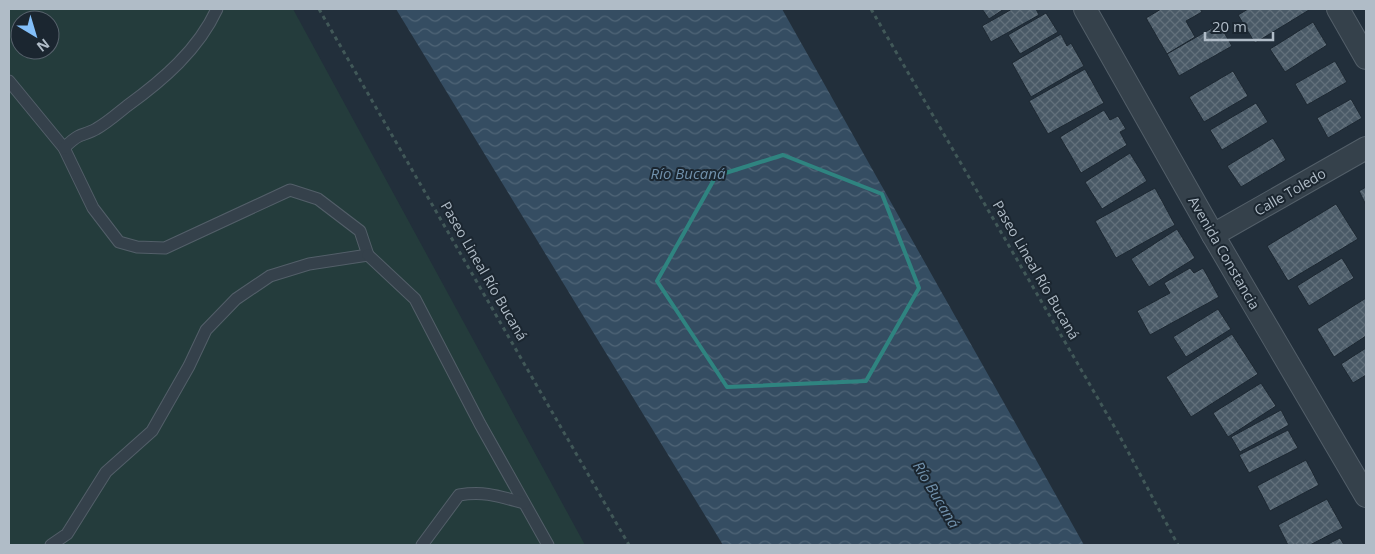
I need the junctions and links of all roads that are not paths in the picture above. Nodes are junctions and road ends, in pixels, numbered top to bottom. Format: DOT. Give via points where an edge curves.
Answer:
graph roads {
  1 [pos="217,9"];
  2 [pos="1085,9"];
  3 [pos="1338,9"];
  4 [pos="1366,58"];
  5 [pos="9,81"];
  6 [pos="64,148"];
  7 [pos="1366,148"];
  8 [pos="1213,235"];
  9 [pos="368,255"];
  10 [pos="1366,496"];
  11 [pos="524,503"];
  12 [pos="51,545"];
  13 [pos="422,545"];
  14 [pos="548,545"];
  1 -- 6 [label="lane" via="209,25 172,69 118,113"];
  2 -- 8 [label="street, Avenida Constancia"];
  3 -- 4 [label="street"];
  5 -- 6 [label="lane"];
  6 -- 9 [label="lane" via="93,208 119,242 137,247 165,248 290,190 318,199 352,225 360,232"];
  7 -- 8 [label="street, Calle Toledo"];
  8 -- 10 [label="street, Avenida Constancia"];
  9 -- 11 [label="lane" via="415,299"];
  9 -- 12 [label="lane" via="309,264 270,276 236,300 206,330 152,431 106,472 67,534"];
  11 -- 13 [label="lane" via="488,493 458,496"];
  11 -- 14 [label="lane"];
}
